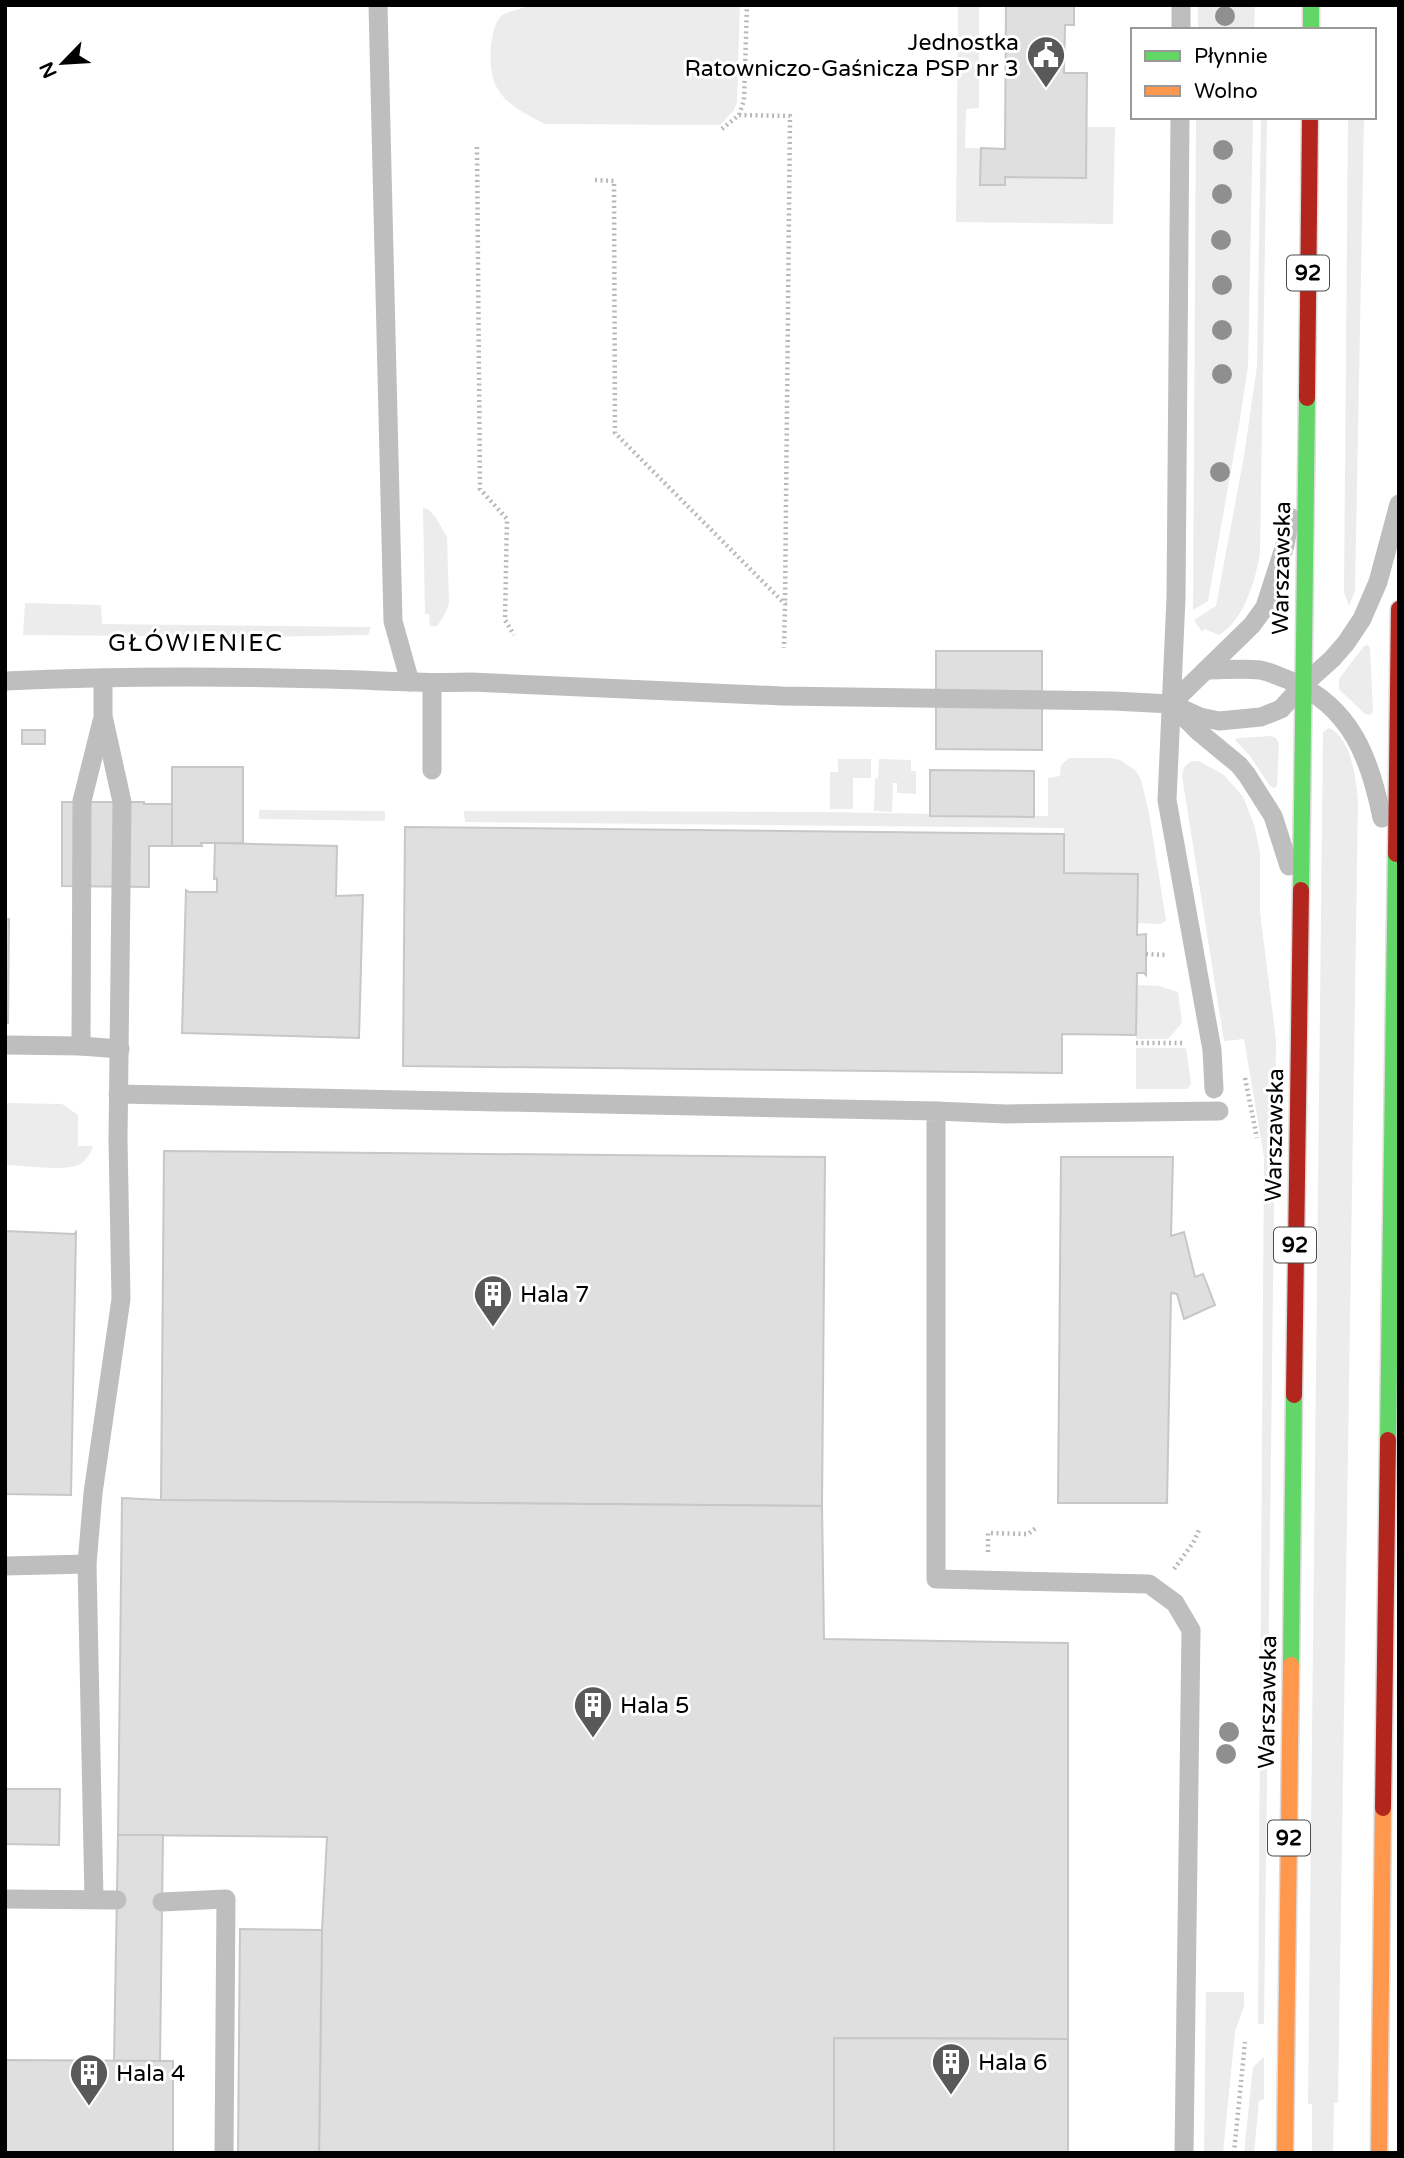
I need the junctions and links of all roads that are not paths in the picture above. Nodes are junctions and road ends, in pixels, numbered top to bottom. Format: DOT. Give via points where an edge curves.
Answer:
graph roads {
  1 [pos="378,5"];
  2 [pos="1181,5"];
  3 [pos="1311,5"];
  4 [pos="1181,28"];
  5 [pos="1311,28"];
  6 [pos="1180,119"];
  7 [pos="1310,119"];
  8 [pos="1306,430"];
  9 [pos="1399,504"];
  10 [pos="1399,609"];
  11 [pos="1206,670"];
  12 [pos="103,678"];
  13 [pos="5,681"];
  14 [pos="411,682"];
  15 [pos="432,683"];
  16 [pos="1302,686"];
  17 [pos="1171,704"];
  18 [pos="103,716"];
  19 [pos="432,770"];
  20 [pos="1394,874"];
  21 [pos="1299,919"];
  22 [pos="5,1045"];
  23 [pos="81,1046"];
  24 [pos="120,1049"];
  25 [pos="1214,1089"];
  26 [pos="118,1094"];
  27 [pos="936,1111"];
  28 [pos="1219,1111"];
  29 [pos="87,1564"];
  30 [pos="5,1566"];
  31 [pos="5,1899"];
  32 [pos="94,1899"];
  33 [pos="117,1900"];
  34 [pos="162,1902"];
  35 [pos="1286,2106"];
  36 [pos="1379,2144"];
  37 [pos="224,2153"];
  38 [pos="1184,2153"];
  39 [pos="1285,2153"];
  40 [pos="1303,2153"];
  41 [pos="1367,2153"];
  1 -- 14 [label="lane" via="393,621"];
  2 -- 4 [label="lane"];
  3 -- 5 [label="main road"];
  6 -- 17 [label="lane"];
  7 -- 8 [label="main road, Warszawska / 92"];
  8 -- 11 [label="lane" via="1285,545 1265,607"];
  8 -- 16 [label="main road, Warszawska / 92"];
  9 -- 16 [label="lane" via="1378,582 1362,620 1332,659"];
  10 -- 20 [label="main road"];
  11 -- 16 [label="lane" via="1262,670"];
  11 -- 17 [label="lane"];
  12 -- 13 [label="lane"];
  12 -- 14 [label="lane"];
  12 -- 18 [label="lane"];
  14 -- 15 [label="lane"];
  15 -- 17 [label="lane"];
  15 -- 19 [label="lane"];
  16 -- 17 [label="lane" via="1281,709 1261,718 1219,721"];
  16 -- 20 [label="lane" via="1334,708 1361,748 1376,786"];
  16 -- 21 [label="main road, Warszawska / 92"];
  17 -- 21 [label="lane" via="1239,765 1265,802 1286,854"];
  17 -- 25 [label="lane" via="1167,800 1212,1049"];
  18 -- 23 [label="lane" via="82,802"];
  18 -- 24 [label="lane" via="122,802"];
  20 -- 36 [label="main road"];
  21 -- 35 [label="main road, Warszawska / 92"];
  22 -- 23 [label="lane"];
  23 -- 24 [label="lane"];
  24 -- 26 [label="lane"];
  26 -- 27 [label="lane"];
  26 -- 29 [label="lane" via="121,1299"];
  27 -- 28 [label="lane"];
  27 -- 38 [label="lane" via="936,1579 1149,1584 1175,1603 1191,1630"];
  29 -- 30 [label="lane"];
  29 -- 32 [label="lane"];
  31 -- 32 [label="lane"];
  32 -- 33 [label="lane"];
  34 -- 37 [label="lane" via="226,1899"];
  35 -- 39 [label="main road, Warszawska / 92"];
  35 -- 40 [label="lane"];
  36 -- 41 [label="lane"];
}
